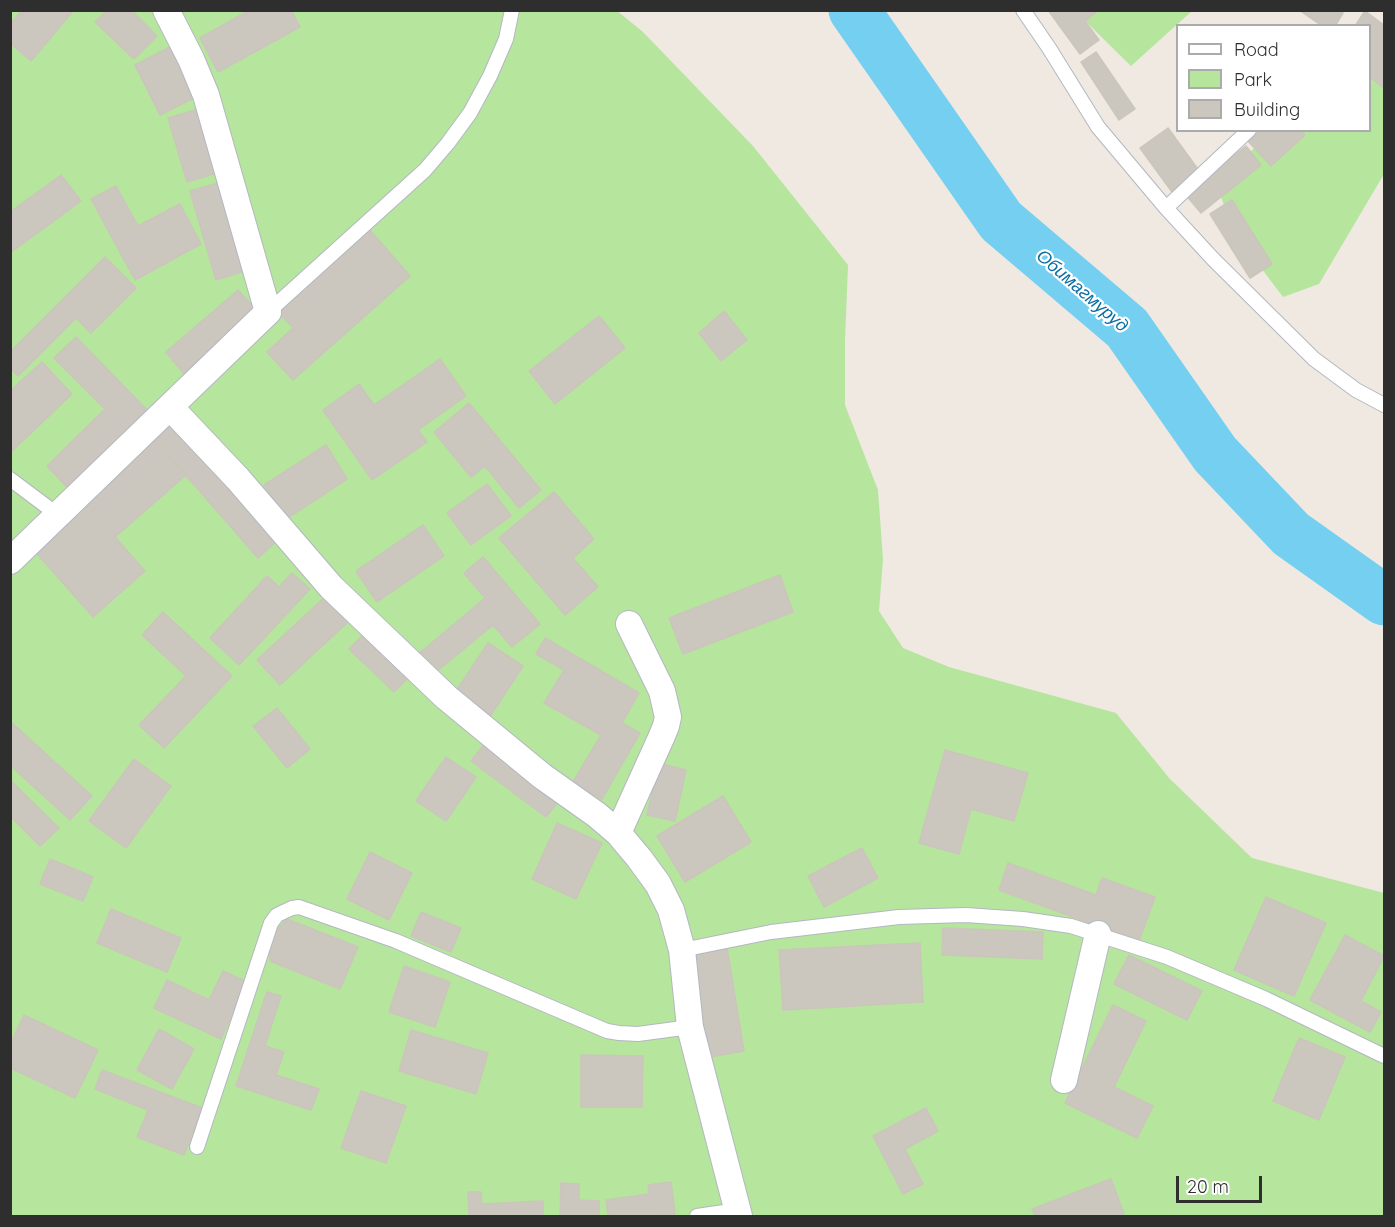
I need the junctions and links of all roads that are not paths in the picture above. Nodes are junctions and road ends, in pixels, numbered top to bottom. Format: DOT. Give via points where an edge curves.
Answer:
graph roads {
  1 [pos="166,10"];
  2 [pos="512,10"];
  3 [pos="1023,10"];
  4 [pos="1247,132"];
  5 [pos="1166,208"];
  6 [pos="268,312"];
  7 [pos="1384,405"];
  8 [pos="171,408"];
  9 [pos="10,479"];
  10 [pos="58,515"];
  11 [pos="10,561"];
  12 [pos="629,624"];
  13 [pos="618,833"];
  14 [pos="1098,934"];
  15 [pos="682,950"];
  16 [pos="690,1027"];
  17 [pos="1384,1056"];
  18 [pos="1064,1080"];
  19 [pos="196,1147"];
  20 [pos="739,1213"];
  21 [pos="697,1216"];
  1 -- 6 [label="street" via="206,95"];
  2 -- 6 [label="lane" via="506,39 490,76 448,143 425,170"];
  3 -- 5 [label="lane" via="1098,127"];
  4 -- 5 [label="lane"];
  5 -- 7 [label="lane" via="1314,359"];
  6 -- 8 [label="street"];
  8 -- 10 [label="street"];
  8 -- 13 [label="street" via="238,478 331,587 437,689"];
  9 -- 10 [label="lane"];
  10 -- 11 [label="street"];
  12 -- 13 [label="street" via="662,691 668,717"];
  13 -- 15 [label="street" via="662,891"];
  14 -- 15 [label="lane" via="1023,919 910,916 771,932"];
  14 -- 17 [label="lane" via="1222,979"];
  14 -- 18 [label="street"];
  15 -- 16 [label="street"];
  16 -- 19 [label="lane" via="638,1034 607,1031 396,941 299,907 292,908 271,922"];
  16 -- 20 [label="street"];
  20 -- 21 [label="lane"];
}
